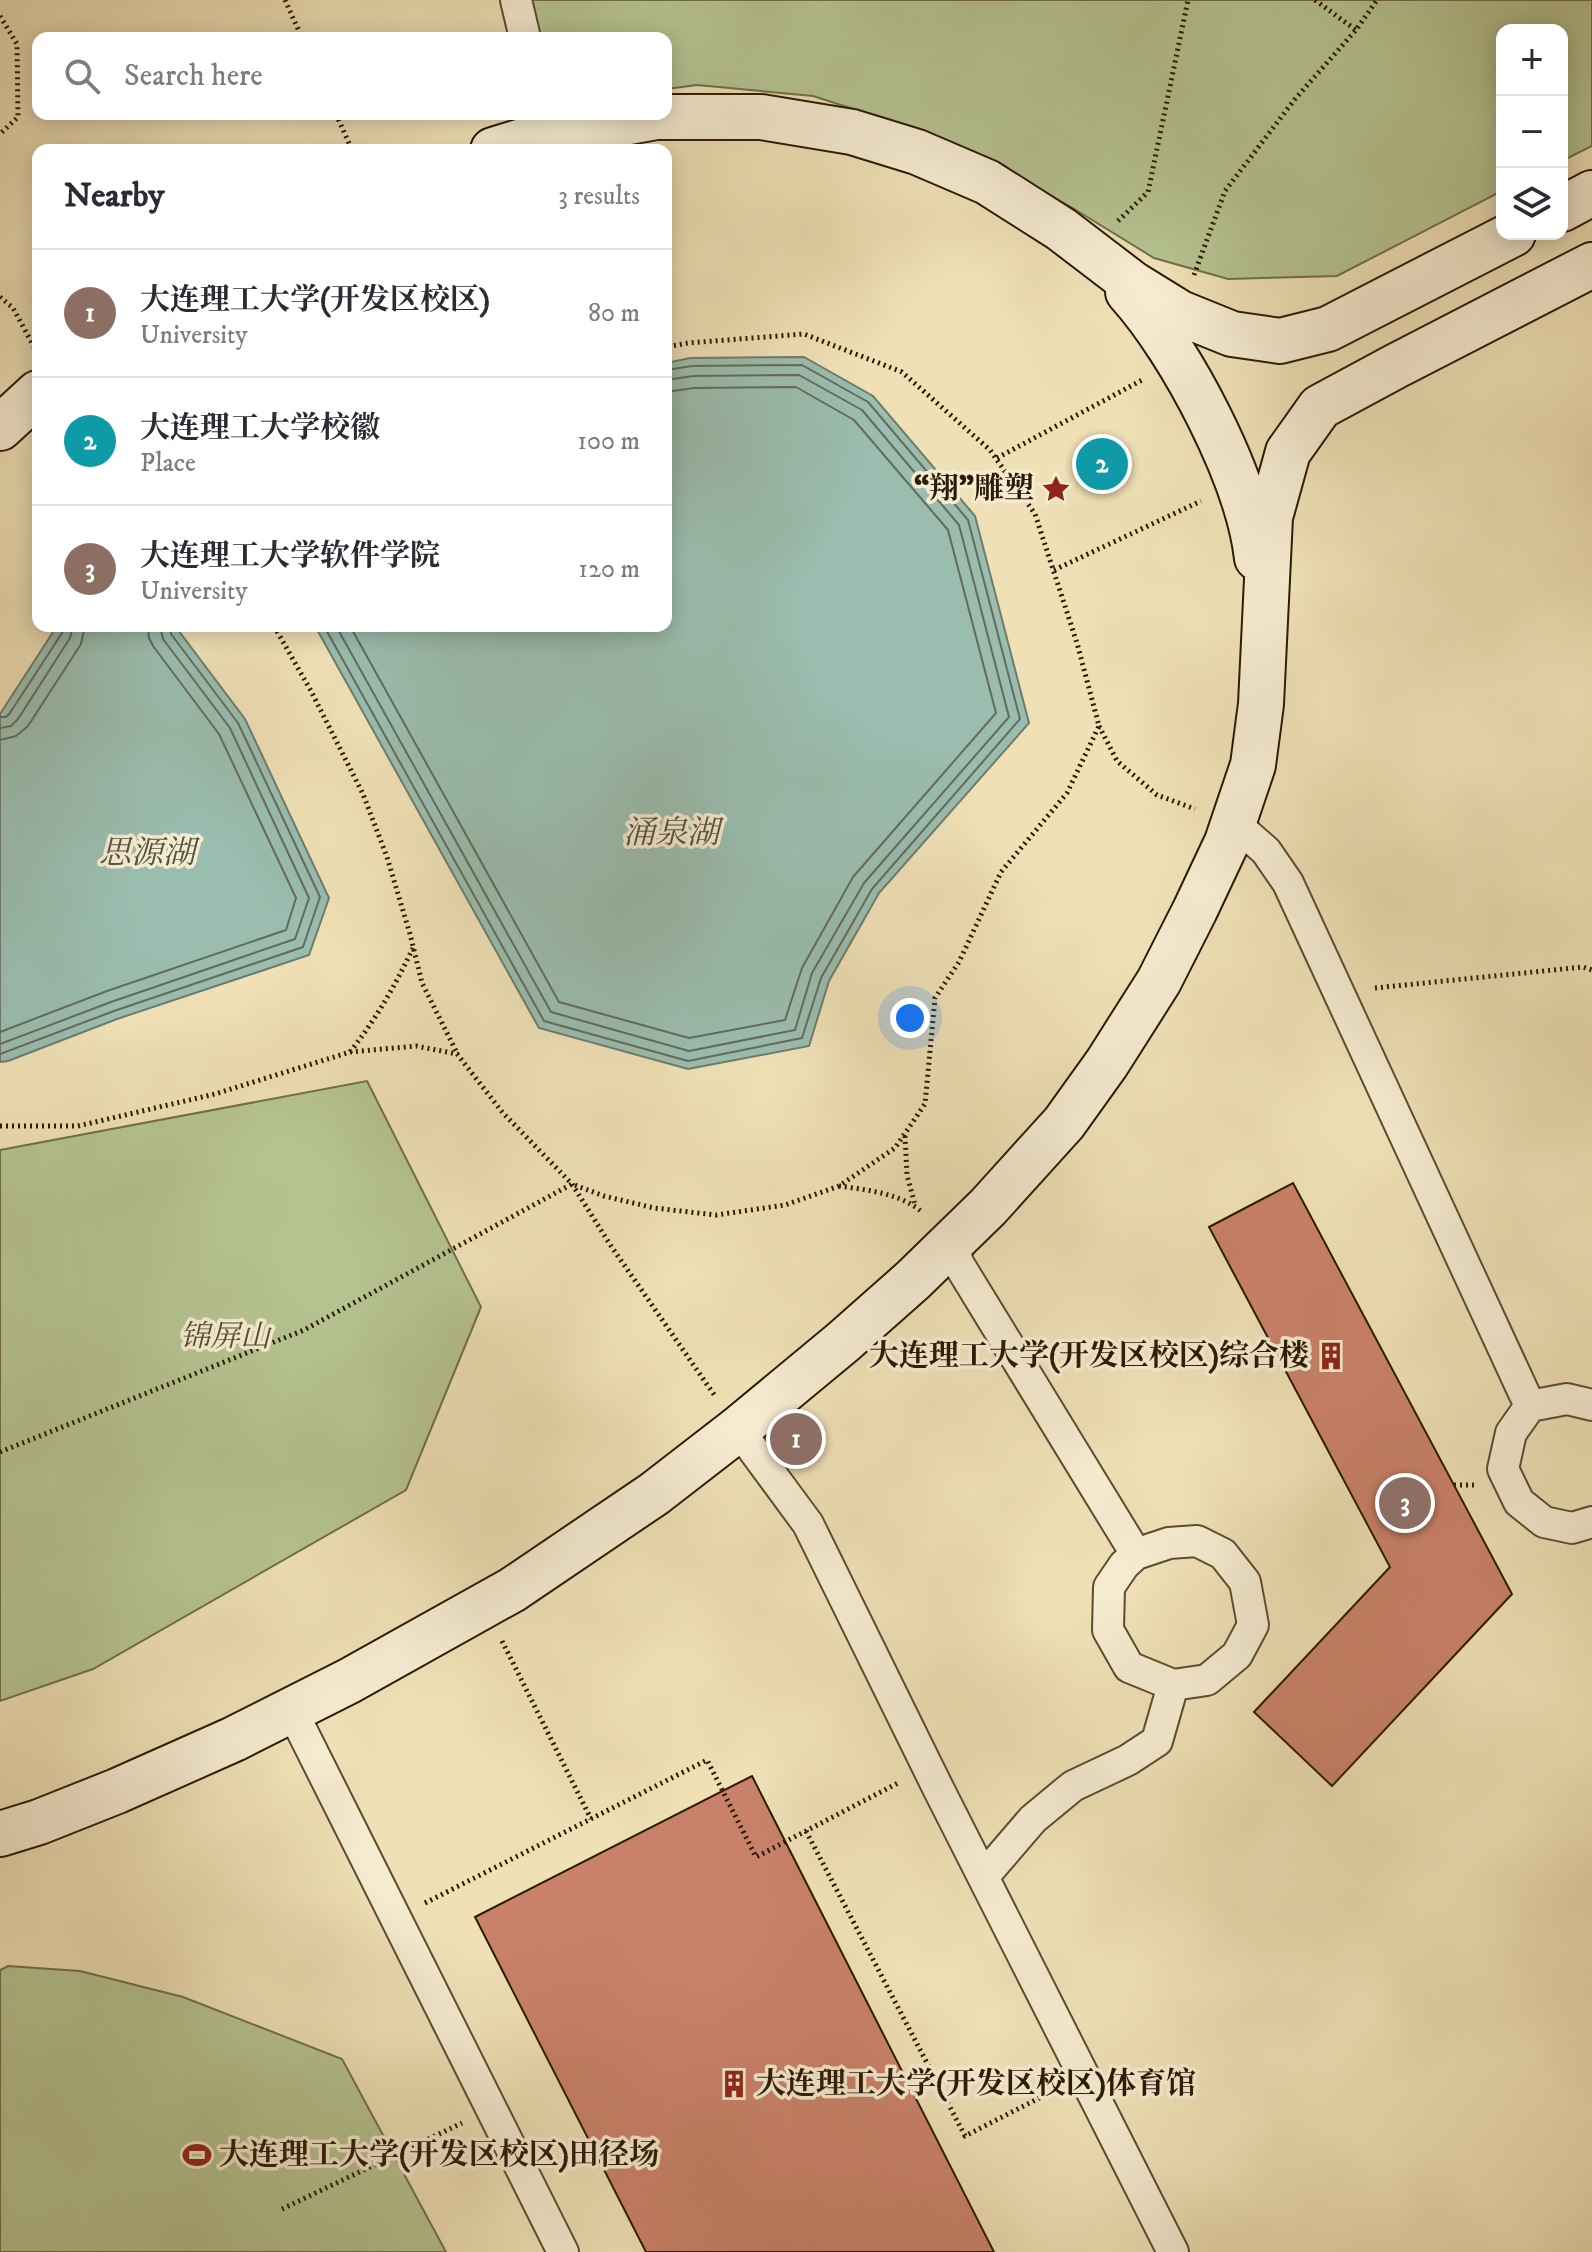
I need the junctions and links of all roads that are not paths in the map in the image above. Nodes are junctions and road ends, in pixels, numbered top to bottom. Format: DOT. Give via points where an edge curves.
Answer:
graph roads {
  1 [pos="516,0"];
  2 [pos="524,32"];
  3 [pos="672,117"];
  4 [pos="614,120"];
  5 [pos="544,125"];
  6 [pos="505,144"];
  7 [pos="1592,193"];
  8 [pos="1568,206"];
  9 [pos="1501,240"];
  10 [pos="1088,249"];
  11 [pos="1592,265"];
  12 [pos="32,399"];
  13 [pos="0,428"];
  14 [pos="1264,623"];
  15 [pos="1234,823"];
  16 [pos="953,1241"];
  17 [pos="1592,1405"];
  18 [pos="1530,1406"];
  19 [pos="738,1429"];
  20 [pos="1592,1522"];
  21 [pos="1136,1554"];
  22 [pos="1173,1685"];
  23 [pos="292,1711"];
  24 [pos="0,1834"];
  25 [pos="984,1876"];
  26 [pos="563,2252"];
  27 [pos="1173,2252"];
  1 -- 2 [label="street"];
  3 -- 10 [label="street" via="761,117 852,132 917,152 987,182"];
  4 -- 5 [label="street"];
  5 -- 6 [label="street"];
  7 -- 8 [label="street"];
  9 -- 10 [label="street" via="1328,329 1280,341 1232,334 1180,313"];
  10 -- 14 [label="street" via="1146,313 1197,395 1240,483 1256,548"];
  11 -- 14 [label="street" via="1320,407 1288,452 1270,517"];
  12 -- 13 [label="street"];
  14 -- 15 [label="street" via="1253,765"];
  15 -- 16 [label="street" via="1159,981 1107,1063 1064,1123"];
  15 -- 18 [label="street" via="1266,851 1288,883"];
  16 -- 19 [label="street"];
  16 -- 21 [label="street" via="958,1263"];
  17 -- 18 [label="street" via="1567,1399"];
  18 -- 20 [label="street" via="1511,1433 1503,1469 1519,1502 1544,1522 1572,1528"];
  19 -- 23 [label="street" via="654,1494 484,1606"];
  19 -- 25 [label="street" via="808,1524"];
  21 -- 22 [label="street" via="1109,1587 1108,1630 1129,1667"];
  21 -- 22 [label="street" via="1197,1541 1223,1554 1245,1582 1253,1625 1237,1655 1207,1680"];
  22 -- 25 [label="street" via="1157,1741 1073,1786 1033,1819"];
  23 -- 24 [label="street" via="117,1791"];
  23 -- 26 [label="street"];
  25 -- 27 [label="street"];
}
